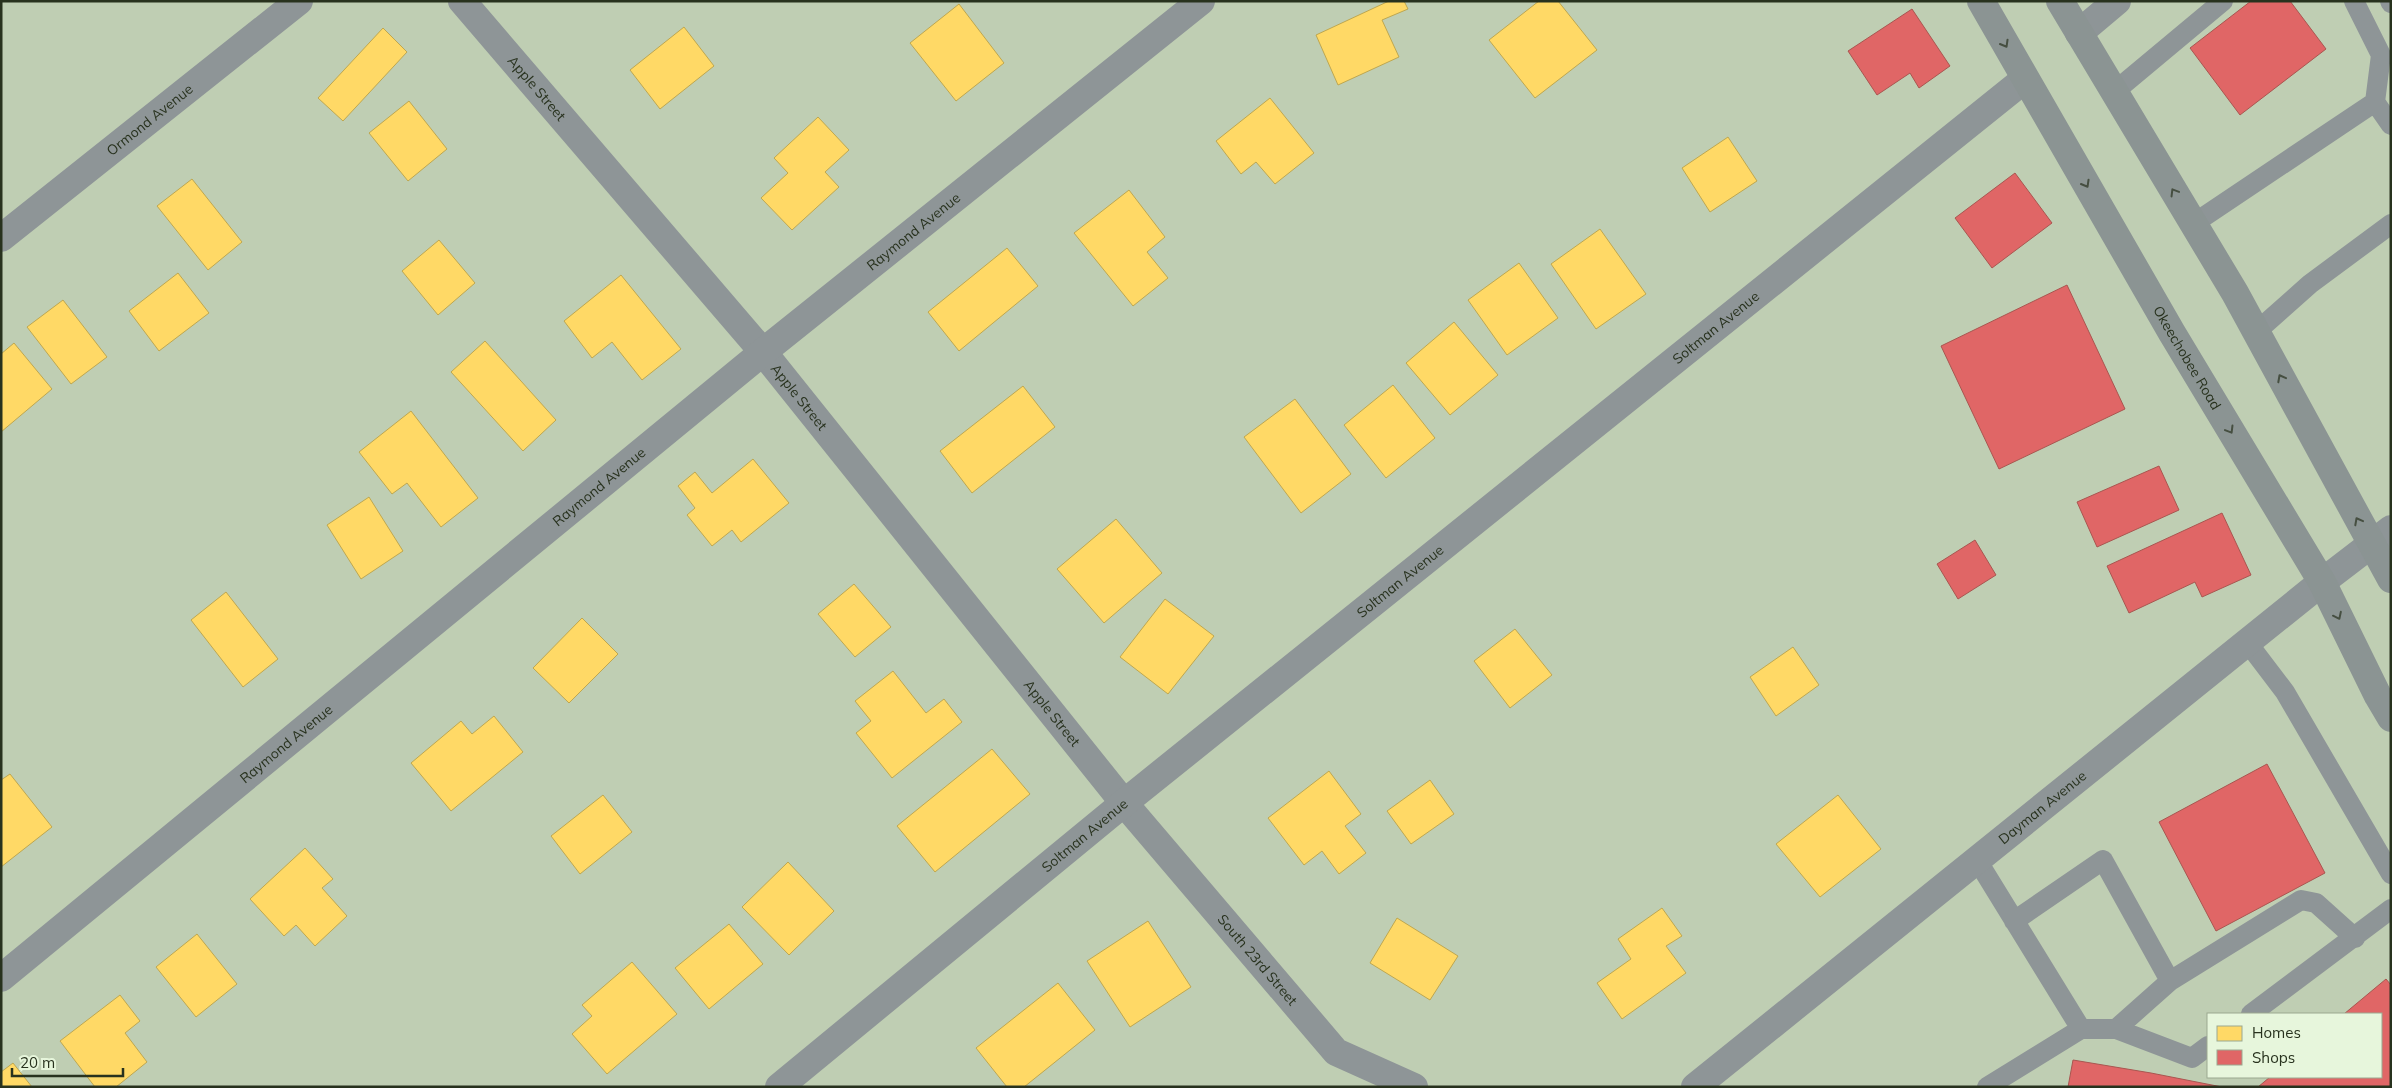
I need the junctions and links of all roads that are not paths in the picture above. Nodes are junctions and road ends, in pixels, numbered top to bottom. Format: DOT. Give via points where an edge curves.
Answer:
graph roads {
  1 [pos="299,1"];
  2 [pos="462,1"];
  3 [pos="1201,1"];
  4 [pos="1980,1"];
  5 [pos="2060,1"];
  6 [pos="2116,1"];
  7 [pos="2223,1"];
  8 [pos="2354,1"];
  9 [pos="2079,33"];
  10 [pos="2025,79"];
  11 [pos="2114,92"];
  12 [pos="2375,102"];
  13 [pos="2390,123"];
  14 [pos="2193,224"];
  15 [pos="2391,224"];
  16 [pos="1,238"];
  17 [pos="2256,332"];
  18 [pos="763,352"];
  19 [pos="2381,537"];
  20 [pos="2391,579"];
  21 [pos="2322,582"];
  22 [pos="2247,642"];
  23 [pos="2391,718"];
  24 [pos="1124,803"];
  25 [pos="1977,860"];
  26 [pos="2391,874"];
  27 [pos="2391,909"];
  28 [pos="2014,921"];
  29 [pos="2355,938"];
  30 [pos="1,978"];
  31 [pos="2170,981"];
  32 [pos="2252,1013"];
  33 [pos="2081,1029"];
  34 [pos="2116,1029"];
  35 [pos="2207,1047"];
  36 [pos="779,1087"];
  37 [pos="1414,1087"];
  38 [pos="1695,1087"];
  39 [pos="1988,1087"];
  1 -- 16 [label="street, Ormond Avenue"];
  2 -- 18 [label="street, Apple Street"];
  3 -- 18 [label="street, Raymond Avenue"];
  4 -- 10 [label="main road, Okeechobee Road, one-way"];
  5 -- 9 [label="main road"];
  6 -- 9 [label="street"];
  7 -- 11 [label="lane"];
  8 -- 12 [label="lane" via="2381,55"];
  9 -- 11 [label="main road"];
  10 -- 21 [label="main road, Okeechobee Road, one-way" via="2172,333"];
  10 -- 24 [label="street, Soltman Avenue"];
  14 -- 11 [label="main road, one-way"];
  12 -- 13 [label="lane"];
  12 -- 14 [label="lane"];
  14 -- 17 [label="main road"];
  15 -- 17 [label="lane" via="2310,284"];
  19 -- 17 [label="main road, one-way"];
  18 -- 24 [label="street, Apple Street"];
  18 -- 30 [label="street, Raymond Avenue"];
  19 -- 20 [label="main road"];
  19 -- 21 [label="street, Dayman Avenue"];
  21 -- 22 [label="street, Dayman Avenue"];
  21 -- 23 [label="main road, Okeechobee Road, one-way"];
  22 -- 25 [label="street, Dayman Avenue"];
  22 -- 26 [label="lane" via="2285,692"];
  24 -- 36 [label="street, Soltman Avenue"];
  24 -- 37 [label="street, South 23rd Street" via="1336,1052"];
  25 -- 28 [label="lane"];
  25 -- 38 [label="street, Dayman Avenue"];
  27 -- 29 [label="lane"];
  28 -- 31 [label="lane" via="2103,860"];
  28 -- 33 [label="lane"];
  29 -- 31 [label="lane" via="2316,903 2300,900"];
  29 -- 32 [label="lane"];
  31 -- 34 [label="lane"];
  33 -- 34 [label="lane"];
  33 -- 39 [label="lane"];
  34 -- 35 [label="lane" via="2192,1058"];
}
